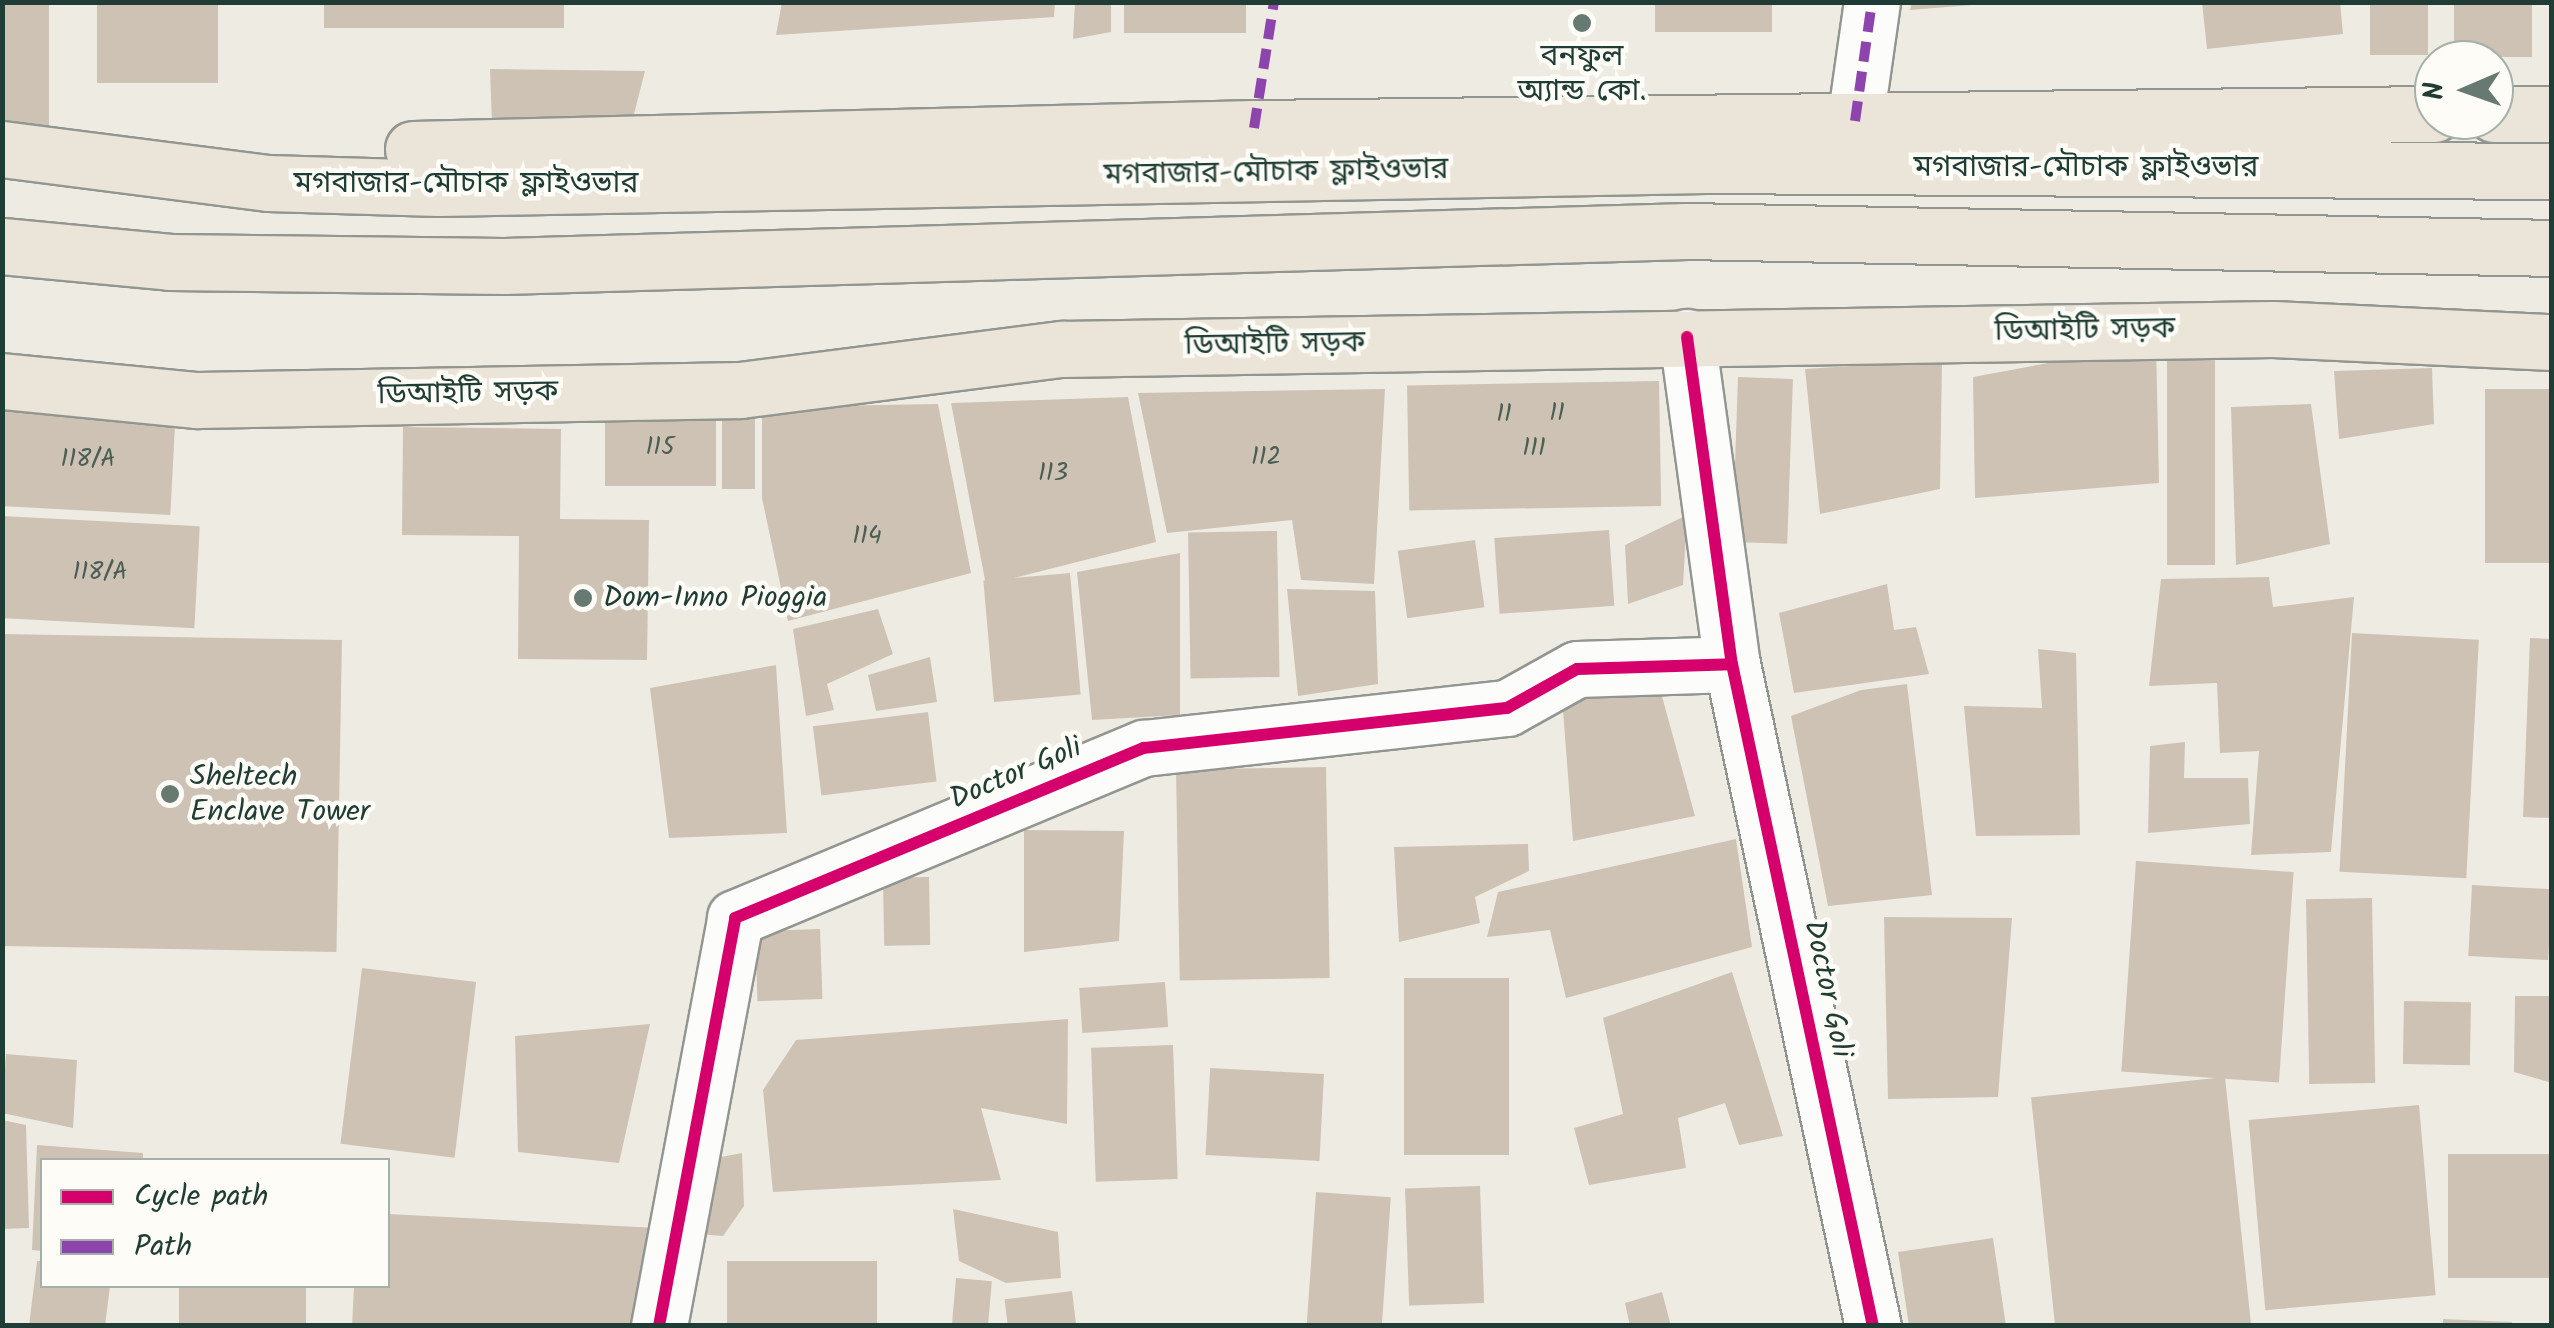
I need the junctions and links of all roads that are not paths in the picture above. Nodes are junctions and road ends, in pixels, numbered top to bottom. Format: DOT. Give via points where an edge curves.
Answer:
graph roads {
  1 [pos="1872,2"];
  2 [pos="2414,114"];
  3 [pos="2514,114"];
  4 [pos="2552,114"];
  5 [pos="2,117"];
  6 [pos="1855,121"];
  7 [pos="2,150"];
  8 [pos="2552,171"];
  9 [pos="2,246"];
  10 [pos="2552,248"];
  11 [pos="1687,336"];
  12 [pos="2552,342"];
  13 [pos="2,381"];
  14 [pos="1732,664"];
  15 [pos="659,1326"];
  16 [pos="1873,1326"];
  1 -- 6 [label="street"];
  2 -- 6 [label="main road"];
  3 -- 4 [label="main road"];
  5 -- 6 [label="main road" via="127,138 450,150"];
  7 -- 8 [label="main road, মগবাজার-মৌচাক ফ্লাইওভার" via="268,184 438,188 1705,165"];
  9 -- 10 [label="main road" via="170,262 504,266 964,247 1686,231"];
  11 -- 12 [label="main road, ডিআইটি সড়ক" via="2272,329"];
  11 -- 13 [label="main road, ডিআইটি সড়ক" via="1062,349 740,390 197,400"];
  11 -- 14 [label="street, Doctor Goli"];
  14 -- 15 [label="street, Doctor Goli" via="1577,669 1507,708 1144,748 735,918"];
  14 -- 16 [label="street, Doctor Goli"];
}
